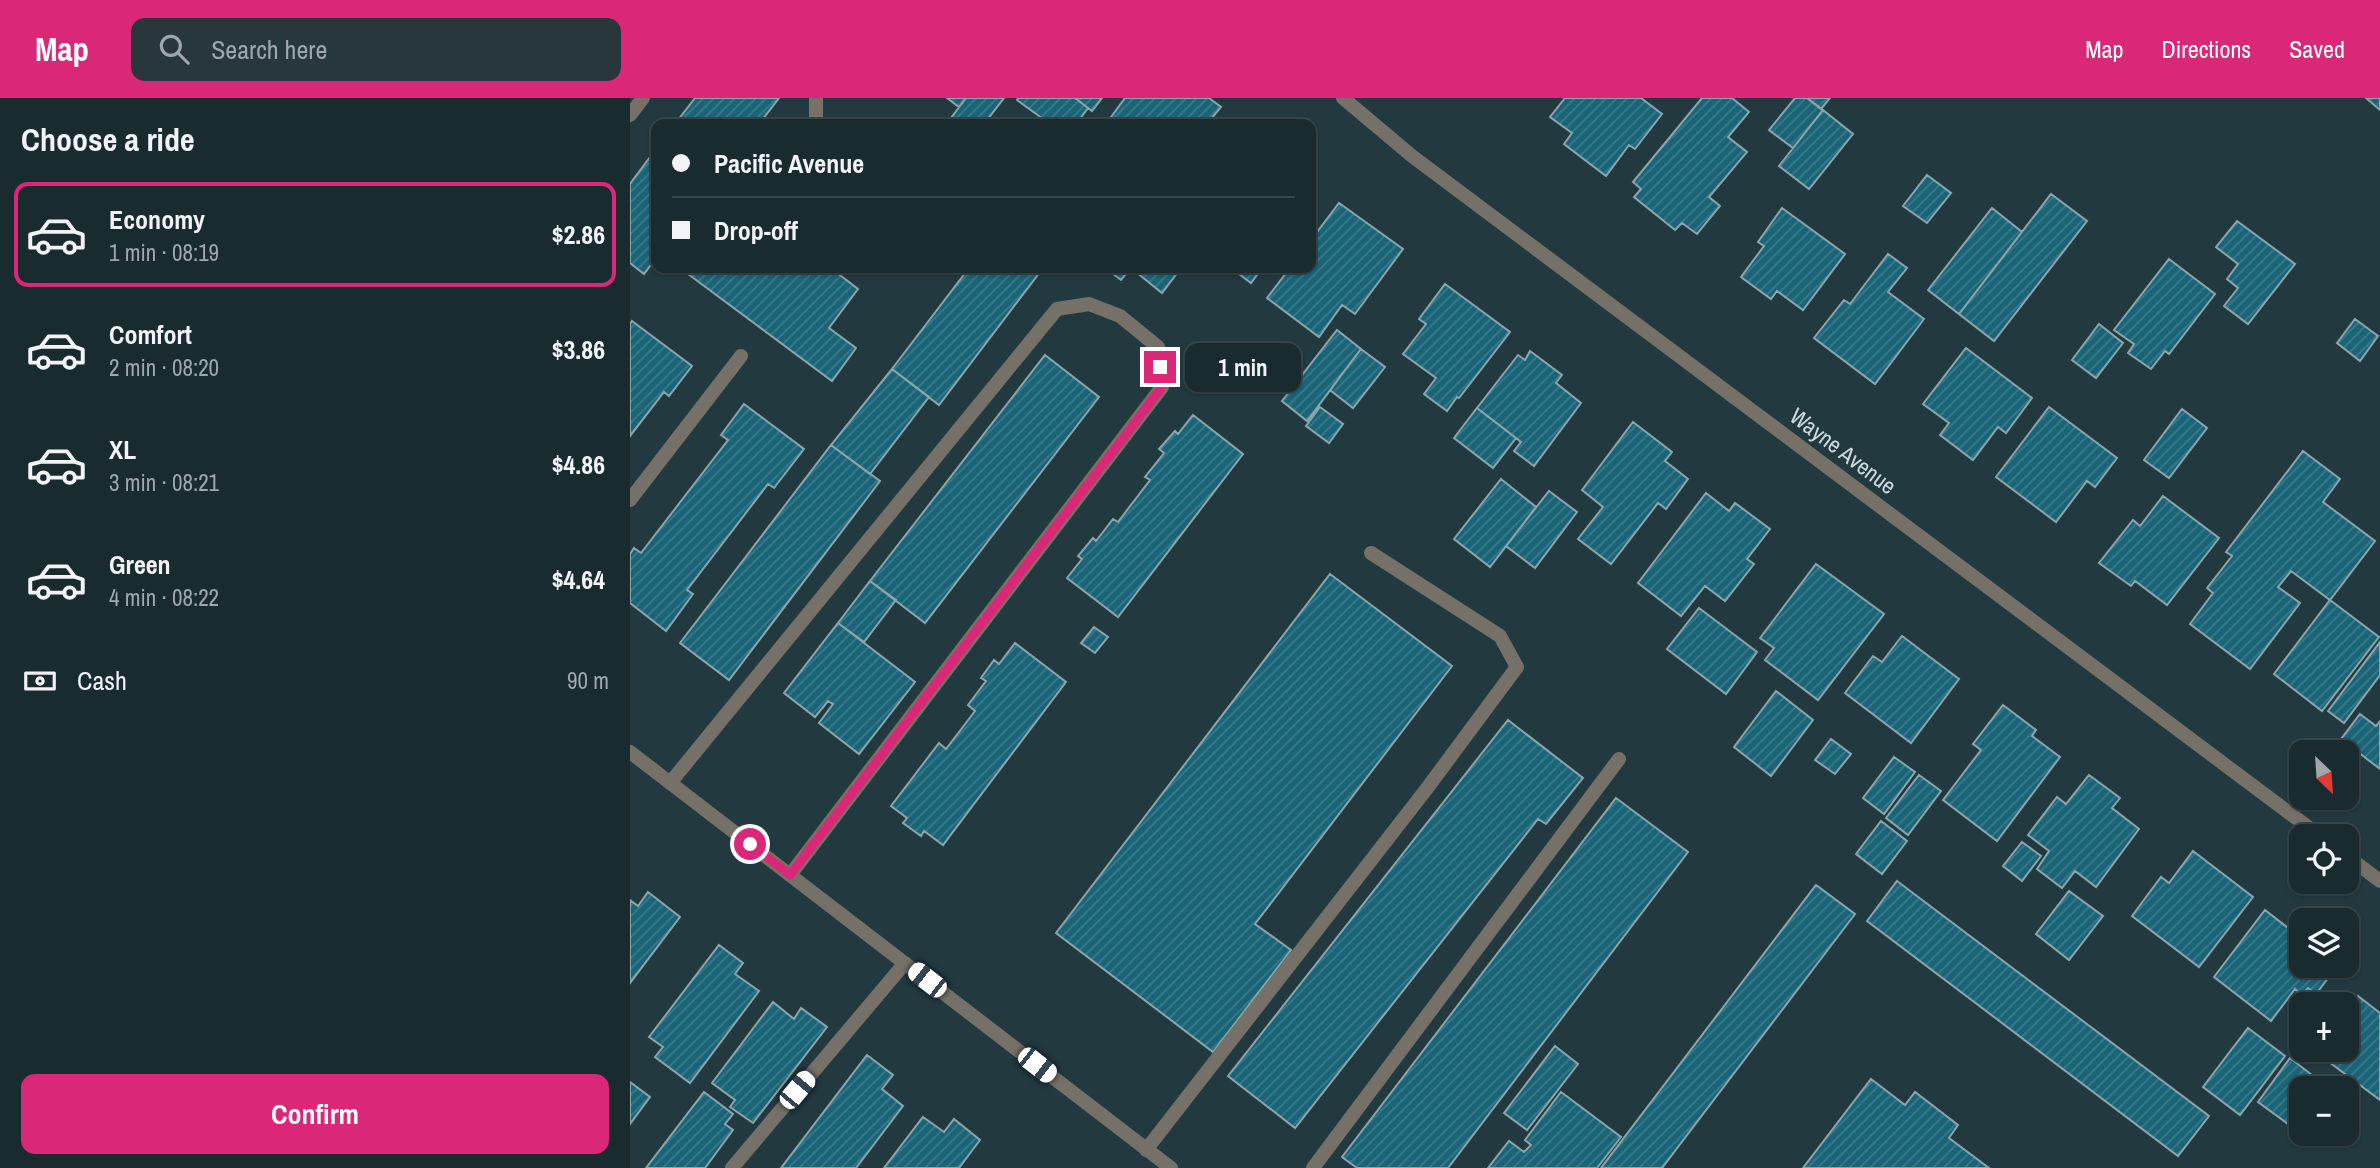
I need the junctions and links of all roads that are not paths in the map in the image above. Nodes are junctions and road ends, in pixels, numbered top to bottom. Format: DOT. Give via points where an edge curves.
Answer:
graph roads {
  1 [pos="643,98"];
  2 [pos="816,98"];
  3 [pos="1343,98"];
  4 [pos="630,115"];
  5 [pos="817,119"];
  6 [pos="741,356"];
  7 [pos="630,500"];
  8 [pos="1371,553"];
  9 [pos="630,752"];
  10 [pos="1619,760"];
  11 [pos="670,783"];
  12 [pos="2304,824"];
  13 [pos="2359,865"];
  14 [pos="790,875"];
  15 [pos="2380,881"];
  16 [pos="905,963"];
  17 [pos="1146,1150"];
  18 [pos="732,1168"];
  19 [pos="1171,1168"];
  20 [pos="1313,1168"];
  1 -- 4 [label="street"];
  2 -- 5 [label="street"];
  3 -- 12 [label="street, Wayne Avenue" via="1412,156"];
  6 -- 7 [label="street"];
  8 -- 17 [label="street" via="1500,636 1517,667"];
  9 -- 11 [label="street"];
  10 -- 20 [label="street"];
  11 -- 14 [label="street"];
  11 -- 14 [label="street" via="1057,309 1089,304 1120,316 1158,347 1162,387"];
  13 -- 15 [label="street"];
  14 -- 16 [label="street"];
  16 -- 17 [label="street"];
  16 -- 18 [label="street"];
  17 -- 19 [label="street"];
}
